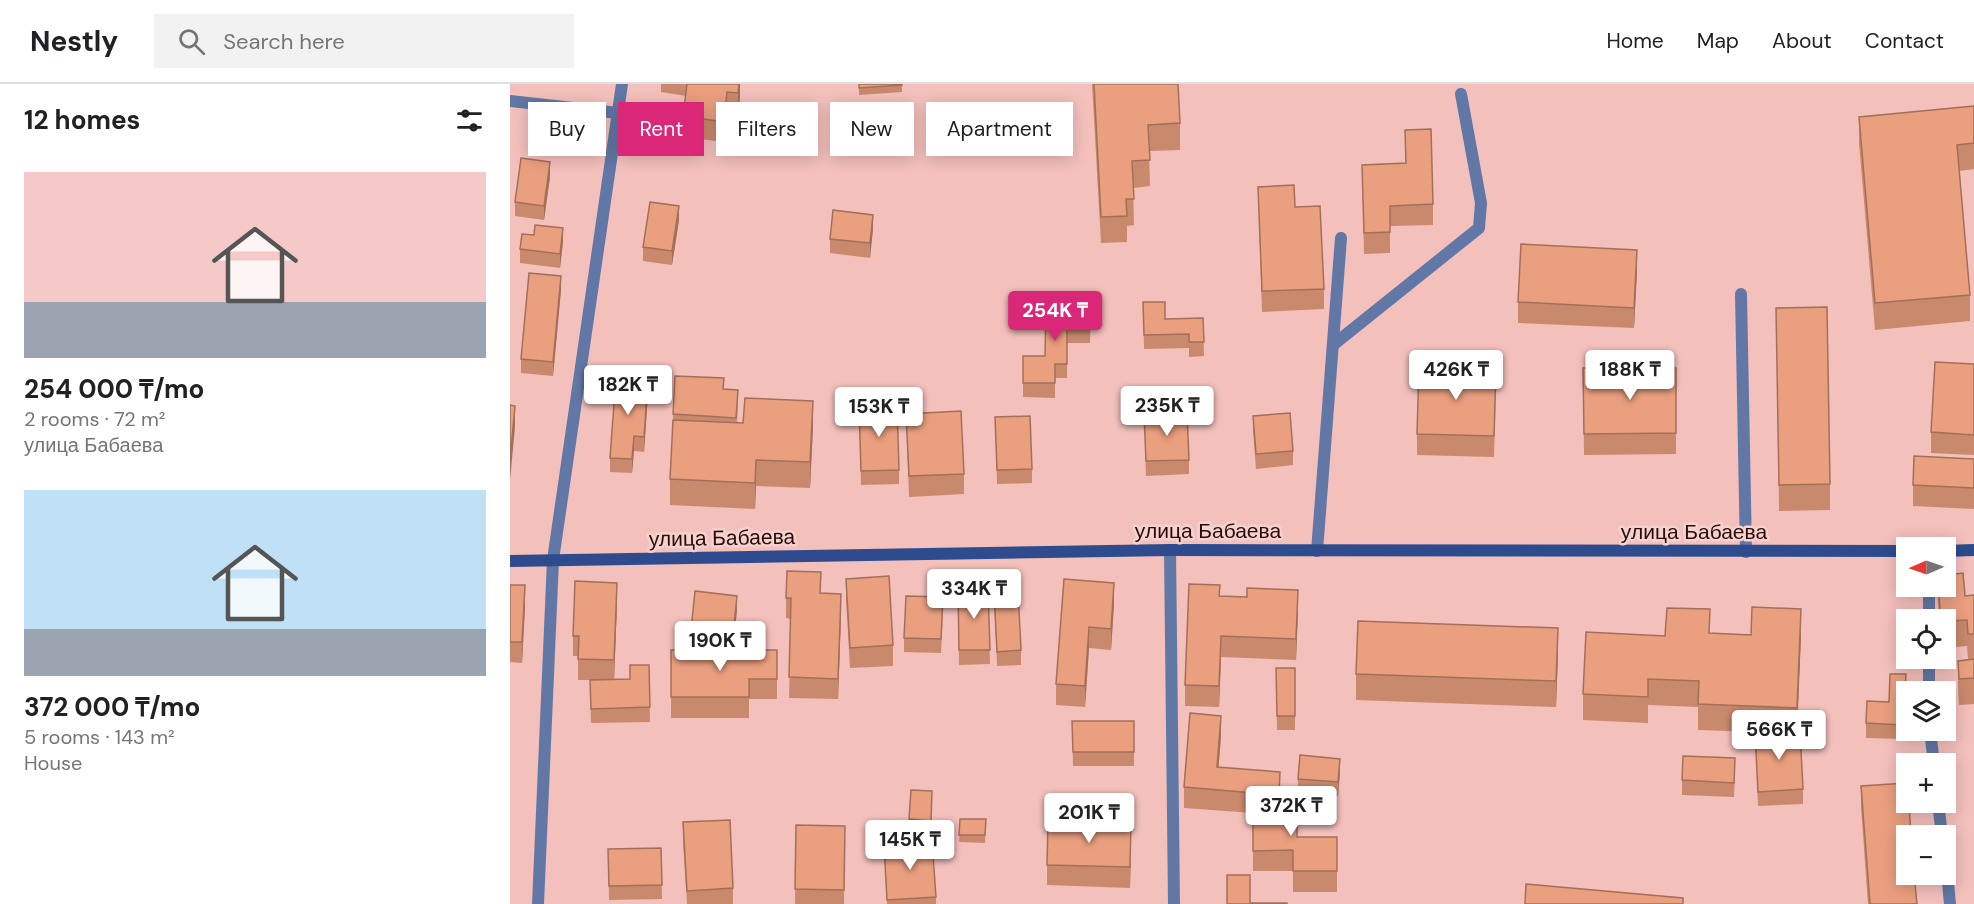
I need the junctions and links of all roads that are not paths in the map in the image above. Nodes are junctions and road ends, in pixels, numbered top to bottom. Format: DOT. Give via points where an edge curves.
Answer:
graph roads {
  1 [pos="622,84"];
  2 [pos="1461,94"];
  3 [pos="510,101"];
  4 [pos="620,102"];
  5 [pos="618,113"];
  6 [pos="1341,238"];
  7 [pos="1741,294"];
  8 [pos="1333,345"];
  9 [pos="1170,550"];
  10 [pos="1974,550"];
  11 [pos="1317,551"];
  12 [pos="1896,551"];
  13 [pos="1956,551"];
  14 [pos="1746,552"];
  15 [pos="553,560"];
  16 [pos="510,561"];
  17 [pos="1948,885"];
  18 [pos="538,904"];
  19 [pos="1174,904"];
  20 [pos="1950,904"];
  1 -- 4 [label="street"];
  2 -- 8 [label="street" via="1481,203 1479,228"];
  3 -- 5 [label="street"];
  5 -- 15 [label="street"];
  6 -- 8 [label="street"];
  7 -- 14 [label="street"];
  8 -- 11 [label="street"];
  9 -- 11 [label="street, улица Бабаева"];
  9 -- 15 [label="street, улица Бабаева"];
  9 -- 19 [label="street"];
  10 -- 13 [label="street"];
  11 -- 14 [label="street, улица Бабаева"];
  12 -- 14 [label="street, улица Бабаева"];
  15 -- 16 [label="street, улица Бабаева"];
  15 -- 18 [label="street"];
  17 -- 20 [label="street"];
}
